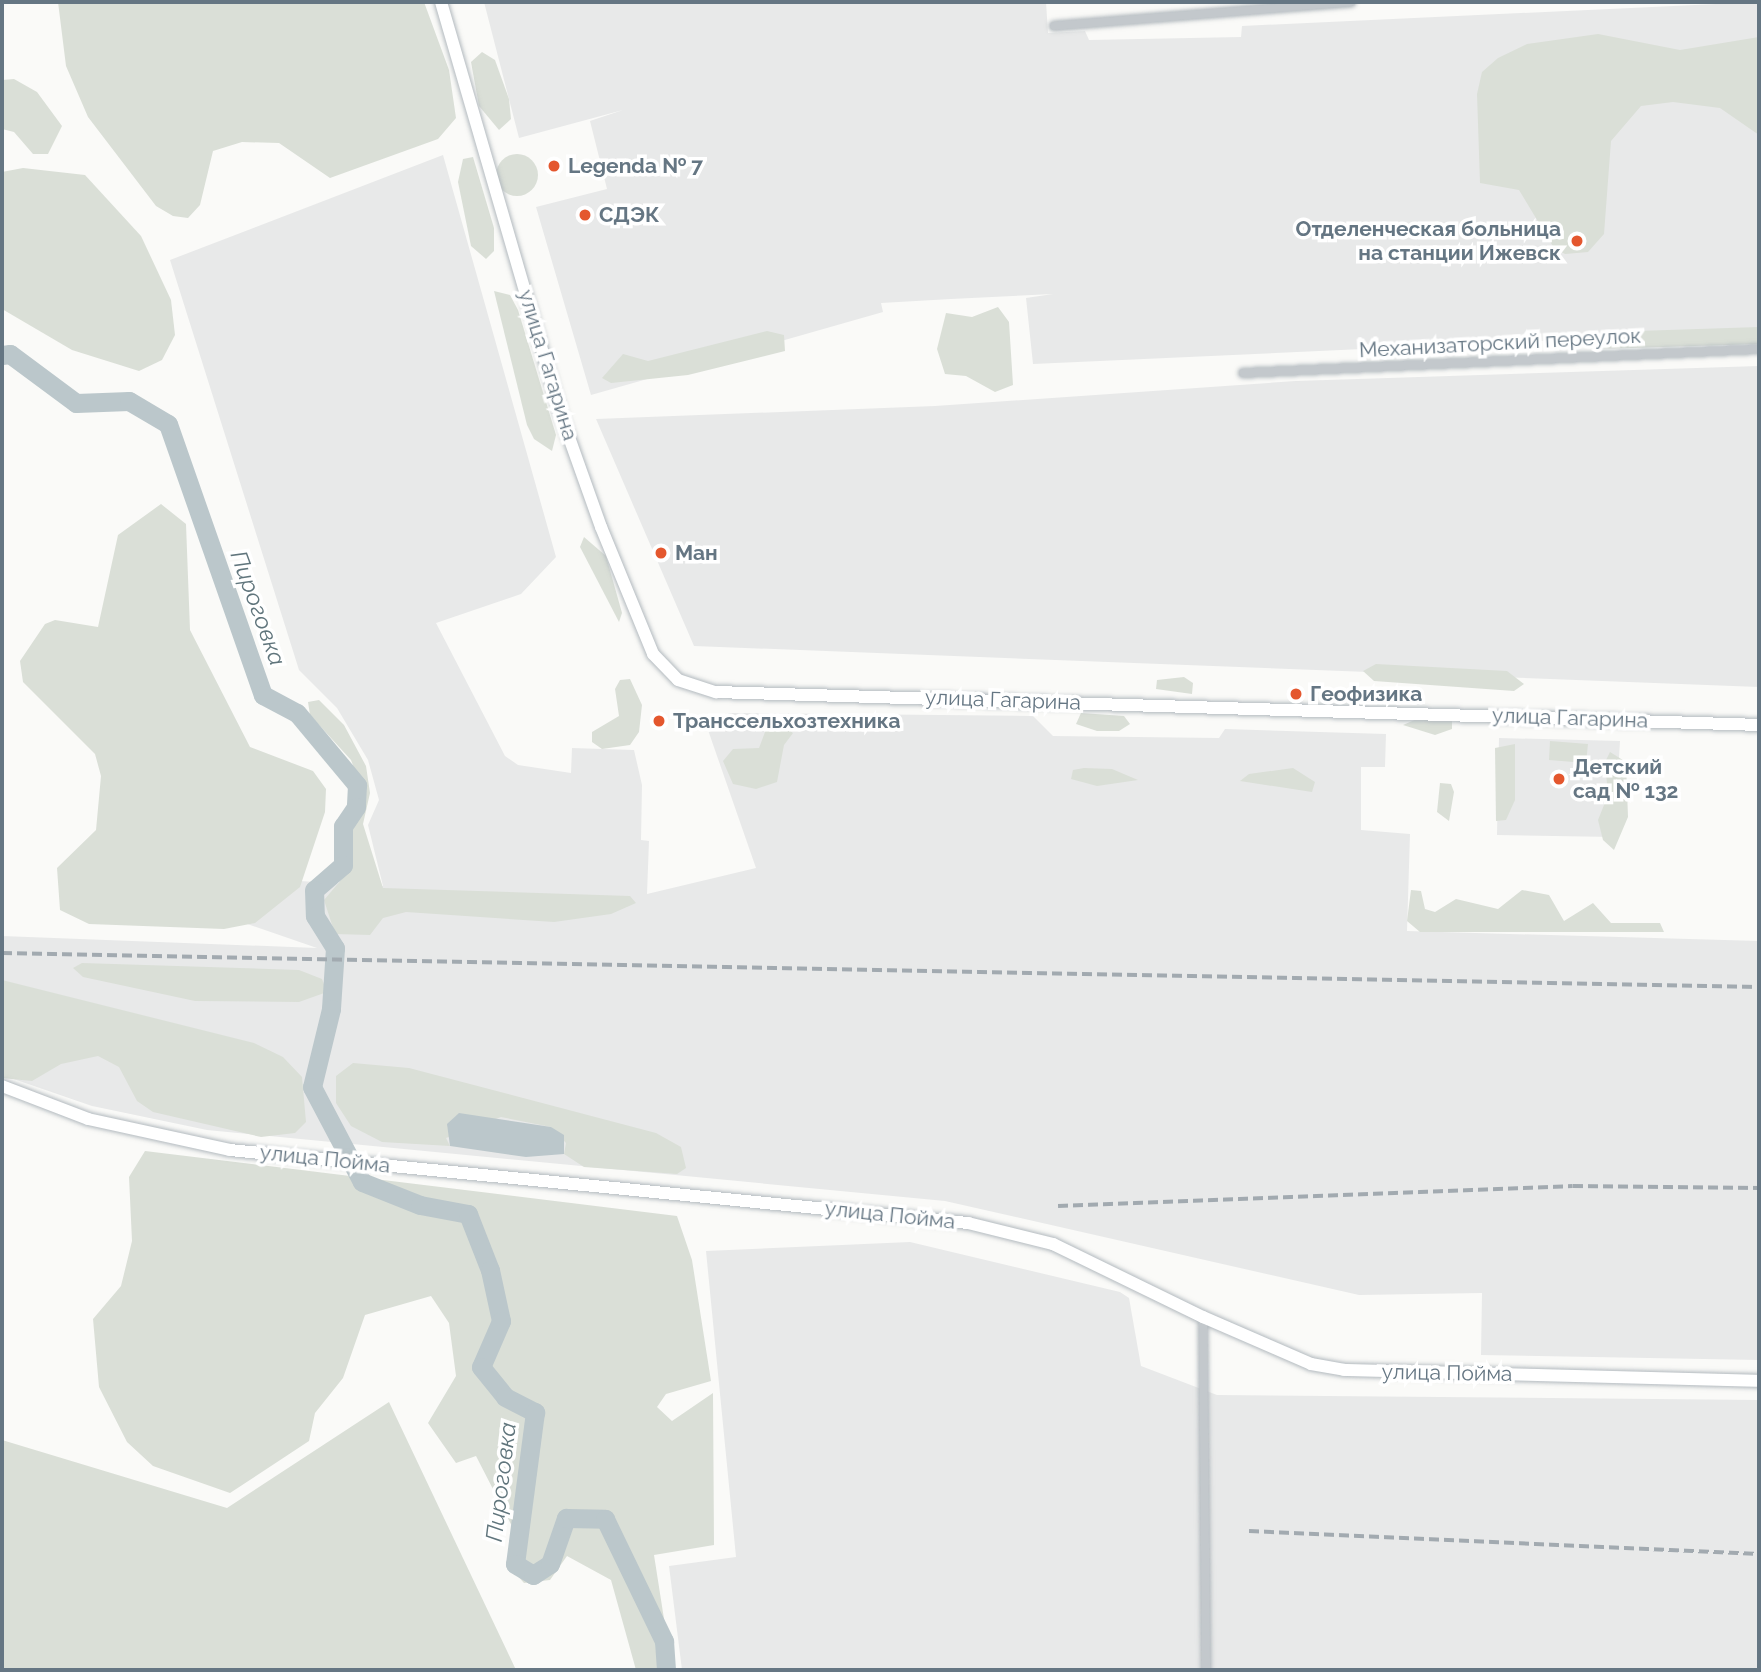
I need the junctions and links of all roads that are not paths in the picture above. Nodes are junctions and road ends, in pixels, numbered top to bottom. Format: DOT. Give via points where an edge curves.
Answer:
graph roads {
  1 [pos="441,2"];
  2 [pos="1351,2"];
  3 [pos="1054,26"];
  4 [pos="1759,349"];
  5 [pos="1242,373"];
  6 [pos="1759,725"];
  7 [pos="2,1086"];
  8 [pos="1203,1317"];
  9 [pos="1759,1381"];
  10 [pos="1206,1670"];
  1 -- 6 [label="main road, улица Гагарина" via="587,489 653,654 678,680 716,692"];
  2 -- 3 [label="street"];
  4 -- 5 [label="street, Механизаторский переулок"];
  7 -- 8 [label="main road, улица Пойма" via="88,1119 230,1150 968,1223 1053,1244"];
  8 -- 9 [label="main road, улица Пойма" via="1311,1364 1344,1370"];
  8 -- 10 [label="street"];
}
